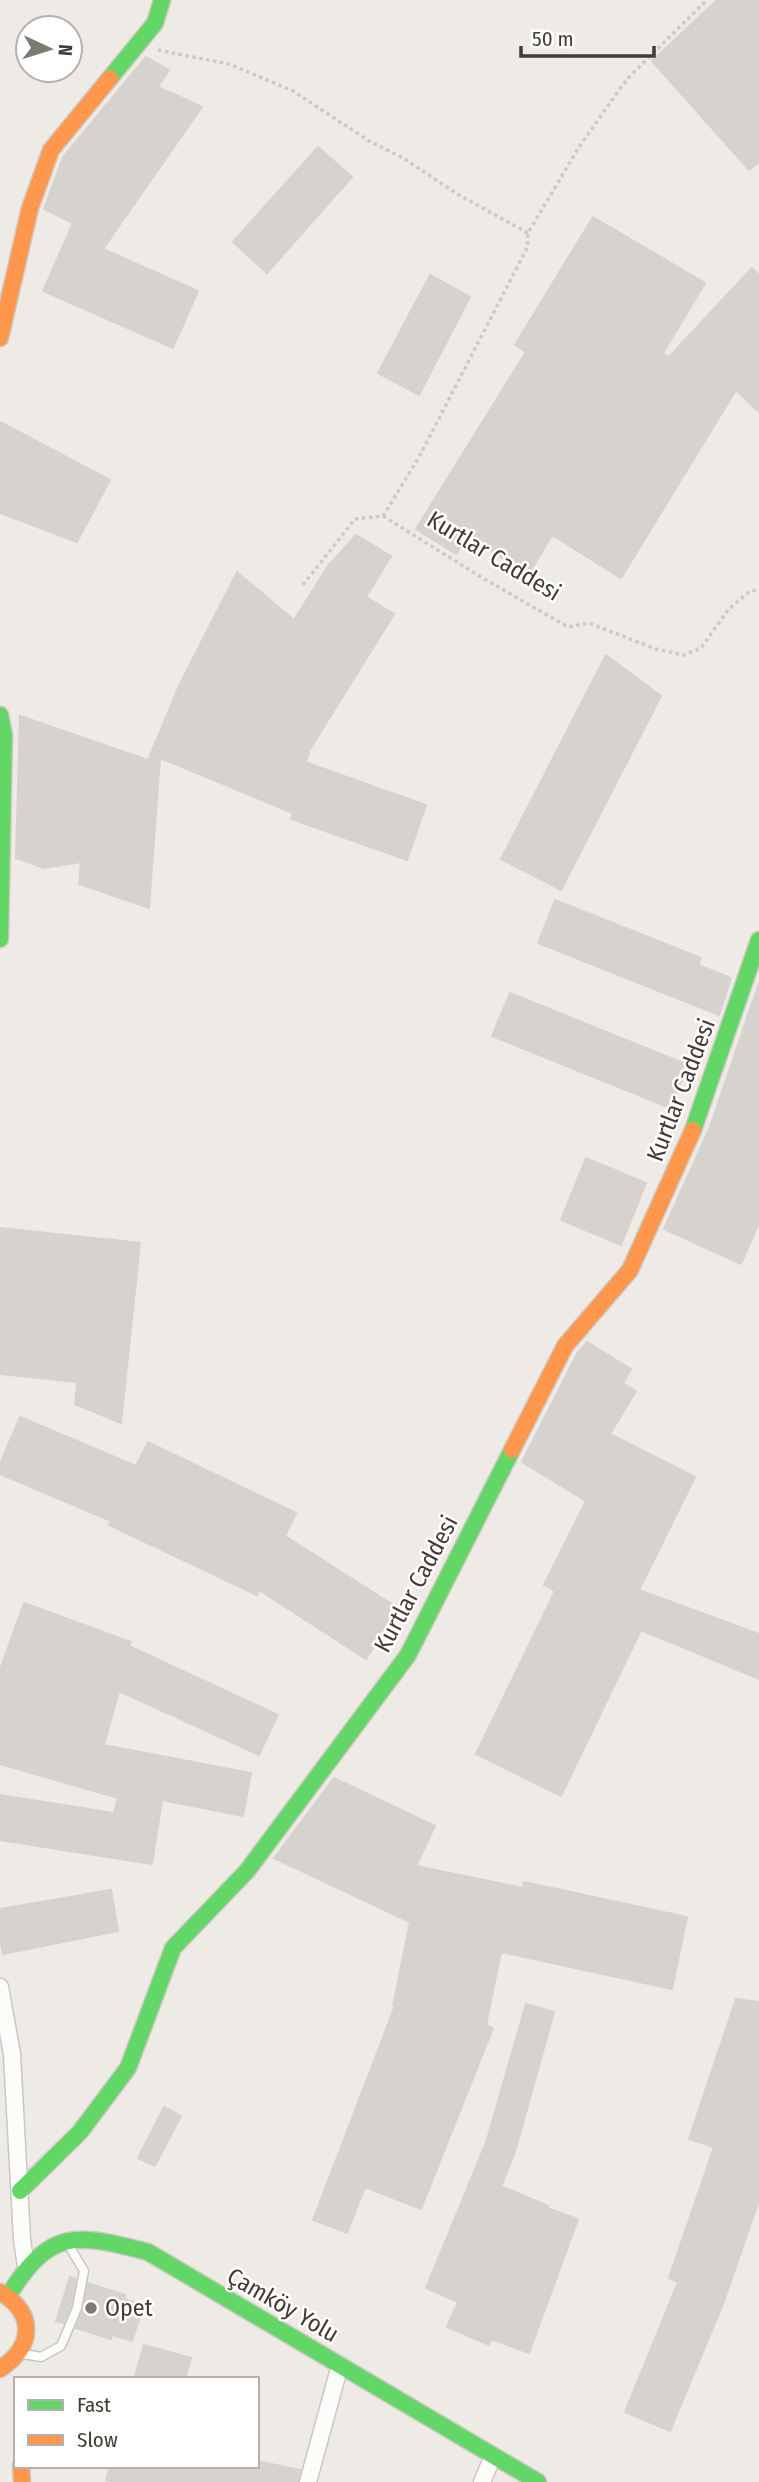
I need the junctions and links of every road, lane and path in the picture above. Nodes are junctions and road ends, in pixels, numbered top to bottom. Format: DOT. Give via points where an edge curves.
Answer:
graph roads {
  1 [pos="162,0"];
  2 [pos="707,0"];
  3 [pos="136,46"];
  4 [pos="528,233"];
  5 [pos="0,338"];
  6 [pos="383,516"];
  7 [pos="303,584"];
  8 [pos="759,590"];
  9 [pos="0,715"];
  10 [pos="0,939"];
  11 [pos="759,940"];
  12 [pos="0,1987"];
  13 [pos="7,2083"];
  14 [pos="20,2191"];
  15 [pos="67,2242"];
  16 [pos="26,2267"];
  17 [pos="4,2294"];
  18 [pos="21,2353"];
  19 [pos="340,2365"];
  20 [pos="0,2369"];
  21 [pos="21,2377"];
  22 [pos="493,2456"];
  23 [pos="308,2482"];
  24 [pos="482,2482"];
  25 [pos="538,2482"];
  1 -- 3 [label="street" via="156,23"];
  2 -- 4 [label="path" via="627,79 579,147"];
  3 -- 4 [label="path" via="229,64 293,92"];
  3 -- 5 [label="street" via="51,150 30,208"];
  4 -- 6 [label="path" via="527,248 418,459"];
  6 -- 7 [label="path" via="355,519"];
  6 -- 8 [label="path, Kurtlar Caddesi" via="568,627 589,623 684,655 701,649 728,610 750,591"];
  9 -- 10 [label="street" via="4,735"];
  11 -- 14 [label="street, Kurtlar Caddesi" via="697,1122 630,1270 565,1346 408,1654 247,1871 173,1948 128,2068 80,2132"];
  12 -- 13 [label="street" via="12,2054"];
  13 -- 14 [label="street"];
  14 -- 16 [label="street"];
  15 -- 16 [label="street, Çamköy Yolu" via="46,2250"];
  15 -- 18 [label="lane" via="84,2271 77,2308 61,2346 41,2357"];
  15 -- 19 [label="street, Çamköy Yolu" via="96,2239 148,2252"];
  16 -- 17 [label="street, Çamköy Yolu"];
  17 -- 18 [label="street" via="24,2315 26,2341"];
  18 -- 20 [label="street"];
  18 -- 21 [label="street"];
  19 -- 22 [label="street, Çamköy Yolu"];
  19 -- 23 [label="street"];
  22 -- 24 [label="street"];
  22 -- 25 [label="street, Çamköy Yolu"];
}
